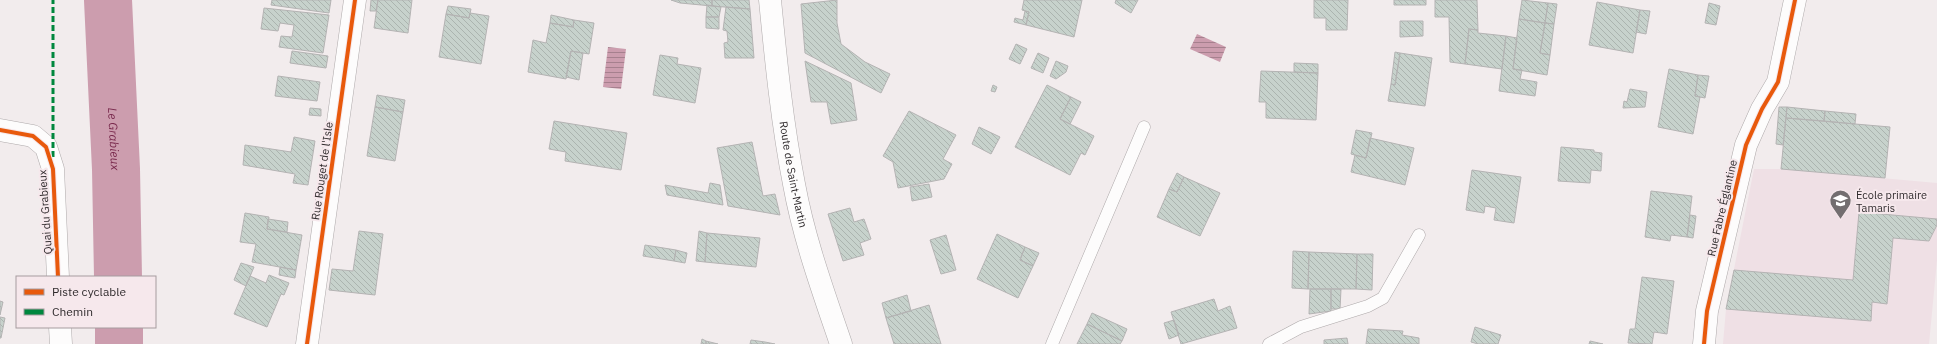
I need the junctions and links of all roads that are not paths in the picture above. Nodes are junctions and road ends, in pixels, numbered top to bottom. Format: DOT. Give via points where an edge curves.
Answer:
graph roads {
  1 [pos="355,0"];
  2 [pos="770,0"];
  3 [pos="1795,0"];
  4 [pos="1144,127"];
  5 [pos="0,130"];
  6 [pos="1419,235"];
  7 [pos="58,276"];
  8 [pos="60,328"];
  9 [pos="61,344"];
  10 [pos="307,344"];
  11 [pos="841,344"];
  12 [pos="1052,344"];
  13 [pos="1269,344"];
  14 [pos="1704,344"];
  1 -- 10 [label="street, Rue Rouget de l'Isle"];
  2 -- 11 [label="street, Route de Saint-Martin" via="780,93 794,184 809,248"];
  3 -- 14 [label="street, Rue Fabre Églantine" via="1778,82 1762,109 1746,145 1707,311"];
  4 -- 12 [label="lane"];
  5 -- 7 [label="street, Quai du Grabieux" via="33,136 46,147 52,169"];
  6 -- 13 [label="lane" via="1383,298 1368,306 1301,327"];
  8 -- 9 [label="street"];
}
